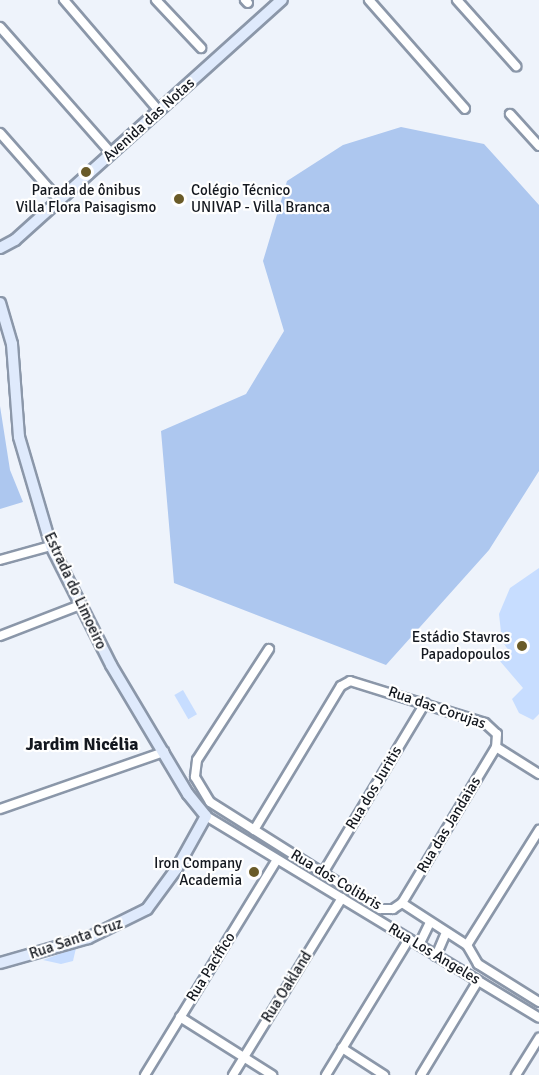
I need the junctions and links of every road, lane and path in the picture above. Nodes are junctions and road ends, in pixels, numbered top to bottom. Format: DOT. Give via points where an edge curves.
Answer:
graph roads {
  1 [pos="64,0"];
  2 [pos="156,0"];
  3 [pos="282,0"];
  4 [pos="369,0"];
  5 [pos="457,0"];
  6 [pos="0,27"];
  7 [pos="201,48"];
  8 [pos="516,66"];
  9 [pos="465,109"];
  10 [pos="159,111"];
  11 [pos="510,114"];
  12 [pos="0,133"];
  13 [pos="539,146"];
  14 [pos="112,154"];
  15 [pos="59,200"];
  16 [pos="15,240"];
  17 [pos="0,248"];
  18 [pos="0,258"];
  19 [pos="0,305"];
  20 [pos="51,546"];
  21 [pos="0,560"];
  22 [pos="80,605"];
  23 [pos="0,636"];
  24 [pos="269,649"];
  25 [pos="425,703"];
  26 [pos="496,747"];
  27 [pos="164,752"];
  28 [pos="539,774"];
  29 [pos="0,809"];
  30 [pos="206,816"];
  31 [pos="254,830"];
  32 [pos="539,830"];
  33 [pos="277,860"];
  34 [pos="323,873"];
  35 [pos="342,898"];
  36 [pos="402,903"];
  37 [pos="430,922"];
  38 [pos="446,932"];
  39 [pos="409,939"];
  40 [pos="419,945"];
  41 [pos="467,945"];
  42 [pos="436,956"];
  43 [pos="0,963"];
  44 [pos="478,981"];
  45 [pos="538,998"];
  46 [pos="180,1017"];
  47 [pos="539,1018"];
  48 [pos="539,1038"];
  49 [pos="342,1048"];
  50 [pos="243,1058"];
  51 [pos="145,1075"];
  52 [pos="233,1075"];
  53 [pos="272,1075"];
  54 [pos="326,1075"];
  55 [pos="384,1075"];
  56 [pos="421,1075"];
  57 [pos="516,1075"];
  1 -- 10 [label="street"];
  2 -- 7 [label="street"];
  3 -- 10 [label="main road, Avenida das Notas"];
  4 -- 9 [label="street"];
  5 -- 8 [label="street"];
  6 -- 14 [label="street"];
  10 -- 14 [label="main road, Avenida das Notas"];
  11 -- 13 [label="street"];
  12 -- 15 [label="street"];
  14 -- 15 [label="main road, Avenida das Notas"];
  15 -- 16 [label="main road, Avenida das Notas"];
  16 -- 17 [label="main road, Avenida das Notas"];
  16 -- 18 [label="main road, Avenida das Notas"];
  19 -- 20 [label="main road, Estrada do Limoeiro" via="12,345 19,437"];
  20 -- 21 [label="street"];
  20 -- 22 [label="main road, Estrada do Limoeiro"];
  22 -- 23 [label="street"];
  22 -- 27 [label="main road, Estrada do Limoeiro"];
  24 -- 31 [label="street, Rua dos Colibris" via="197,760 195,777 210,802"];
  25 -- 26 [label="street, Rua das Corujas" via="494,729"];
  25 -- 31 [label="street, Rua das Corujas" via="356,681 345,682"];
  25 -- 34 [label="street, Rua dos Juritis"];
  26 -- 28 [label="street, Rua das Corujas"];
  26 -- 36 [label="street, Rua das Jandaias"];
  27 -- 29 [label="street"];
  27 -- 30 [label="main road, Estrada do Limoeiro"];
  30 -- 33 [label="street, Rua Los Angeles"];
  30 -- 43 [label="main road, Rua Santa Cruz" via="177,868 147,909 88,938"];
  31 -- 34 [label="street, Rua dos Colibris"];
  32 -- 41 [label="street"];
  33 -- 35 [label="street, Rua Los Angeles"];
  33 -- 46 [label="street, Rua Pacífico"];
  34 -- 36 [label="street, Rua dos Colibris" via="380,909 393,909"];
  35 -- 39 [label="street, Rua Los Angeles"];
  35 -- 50 [label="street, Rua Oakland"];
  36 -- 37 [label="street, Rua dos Colibris"];
  37 -- 38 [label="street, Rua dos Colibris"];
  37 -- 40 [label="street"];
  38 -- 41 [label="street, Rua dos Colibris"];
  38 -- 42 [label="street"];
  39 -- 40 [label="street, Rua Los Angeles"];
  39 -- 49 [label="street"];
  40 -- 42 [label="street, Rua Los Angeles"];
  41 -- 45 [label="street, Rua dos Colibris" via="478,964"];
  42 -- 44 [label="street, Rua Los Angeles"];
  44 -- 47 [label="street, Rua Los Angeles"];
  44 -- 56 [label="street"];
  46 -- 50 [label="street"];
  46 -- 51 [label="street, Rua Pacífico"];
  48 -- 57 [label="street"];
  49 -- 54 [label="street"];
  49 -- 55 [label="street"];
  50 -- 52 [label="street, Rua Oakland"];
  50 -- 53 [label="street"];
}
